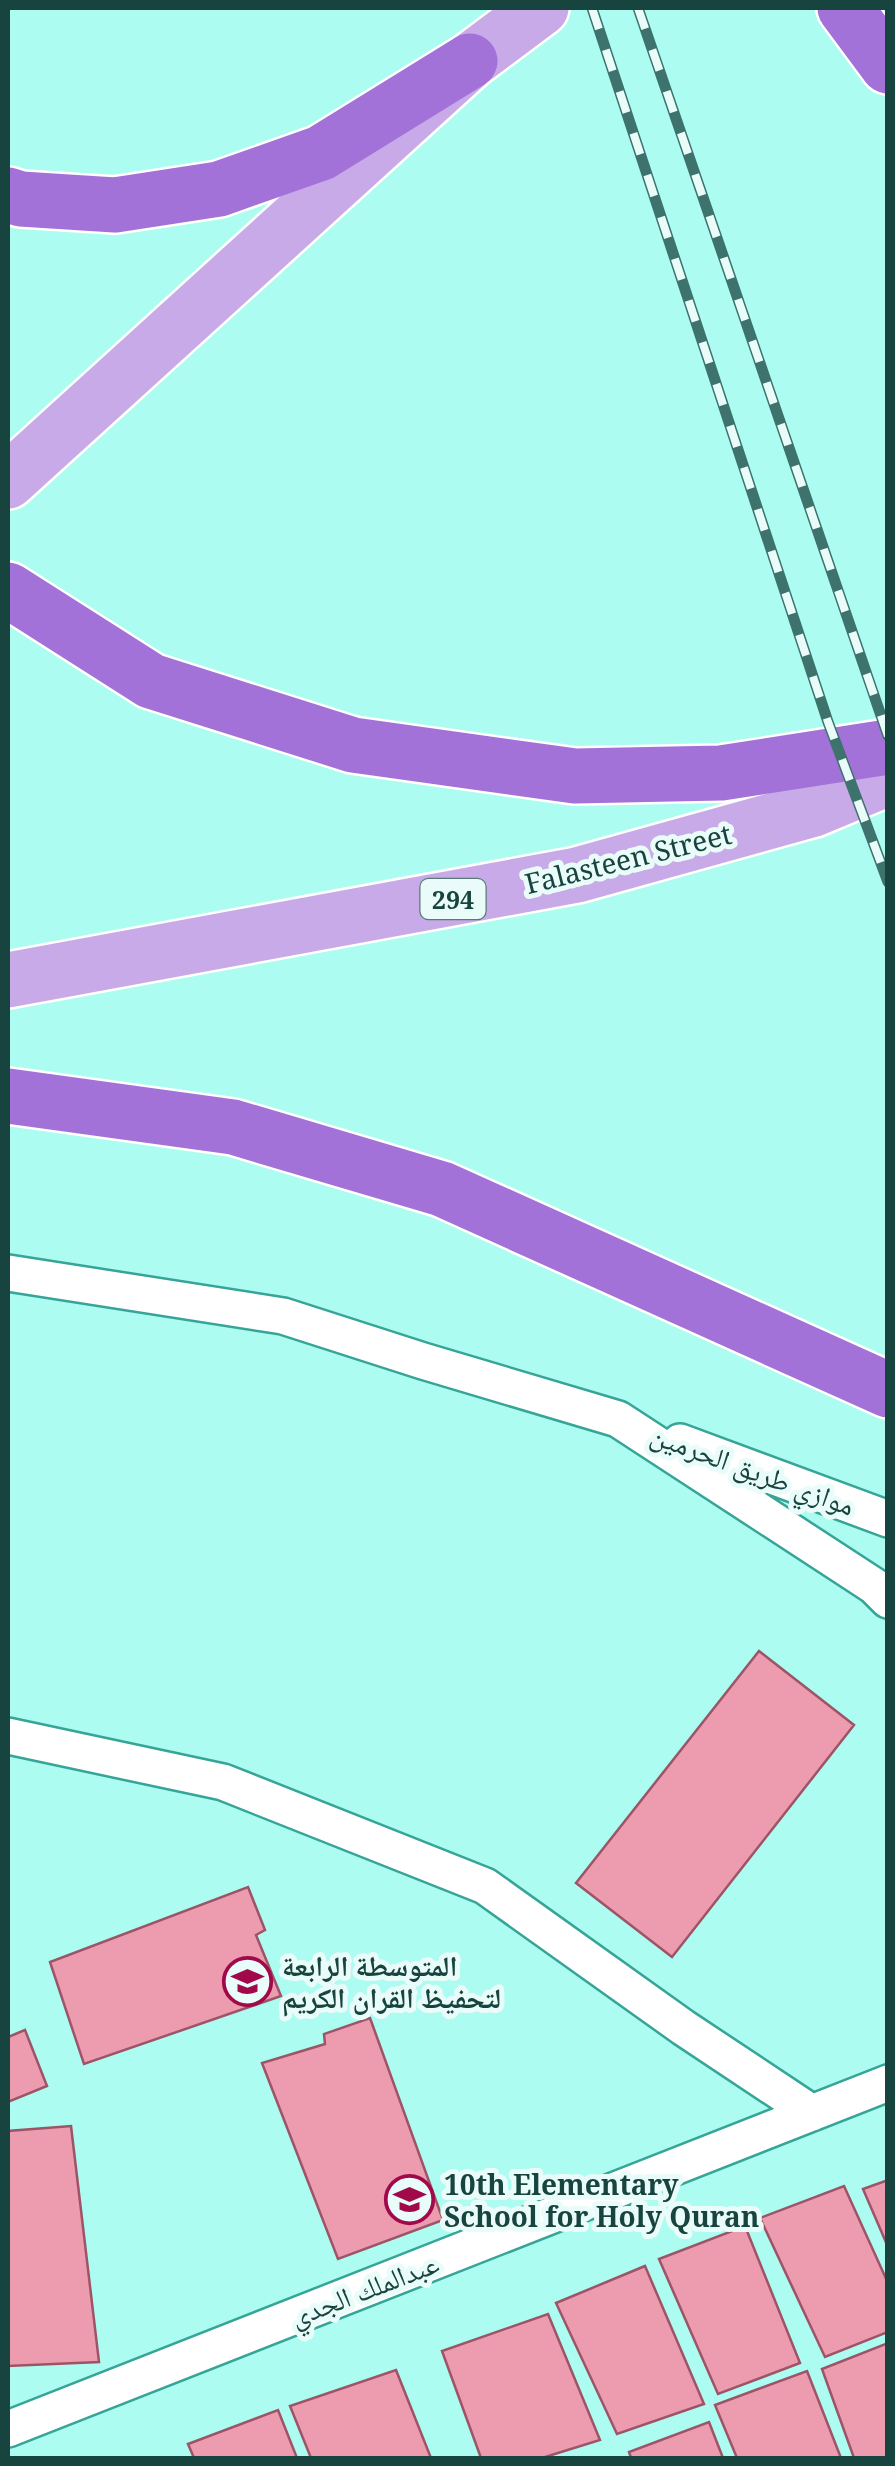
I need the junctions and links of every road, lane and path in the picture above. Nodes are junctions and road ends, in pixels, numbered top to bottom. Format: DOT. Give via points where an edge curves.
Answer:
graph roads {
  1 [pos="542,8"];
  2 [pos="845,8"];
  3 [pos="470,60"];
  4 [pos="888,66"];
  5 [pos="8,195"];
  6 [pos="8,481"];
  7 [pos="8,590"];
  8 [pos="888,747"];
  9 [pos="888,778"];
  10 [pos="8,980"];
  11 [pos="8,1096"];
  12 [pos="8,1273"];
  13 [pos="888,1390"];
  14 [pos="618,1419"];
  15 [pos="888,1519"];
  16 [pos="888,1600"];
  17 [pos="8,1736"];
  18 [pos="888,2083"];
  19 [pos="812,2113"];
  20 [pos="8,2430"];
  1 -- 3 [label="main road"];
  2 -- 4 [label="highway"];
  3 -- 5 [label="highway" via="321,153 219,188 115,205"];
  3 -- 6 [label="main road"];
  7 -- 8 [label="highway" via="151,682 353,745 575,776 720,774"];
  9 -- 10 [label="main road, Falasteen Street / 294" via="814,810 577,875"];
  11 -- 13 [label="highway" via="233,1126 442,1188"];
  12 -- 14 [label="street" via="283,1316"];
  14 -- 15 [label="street, موازي طريق الحرمين"];
  14 -- 16 [label="street"];
  17 -- 19 [label="street" via="223,1782 485,1886"];
  18 -- 19 [label="street, عبدالملك الجدي"];
  19 -- 20 [label="street, عبدالملك الجدي"];
}
